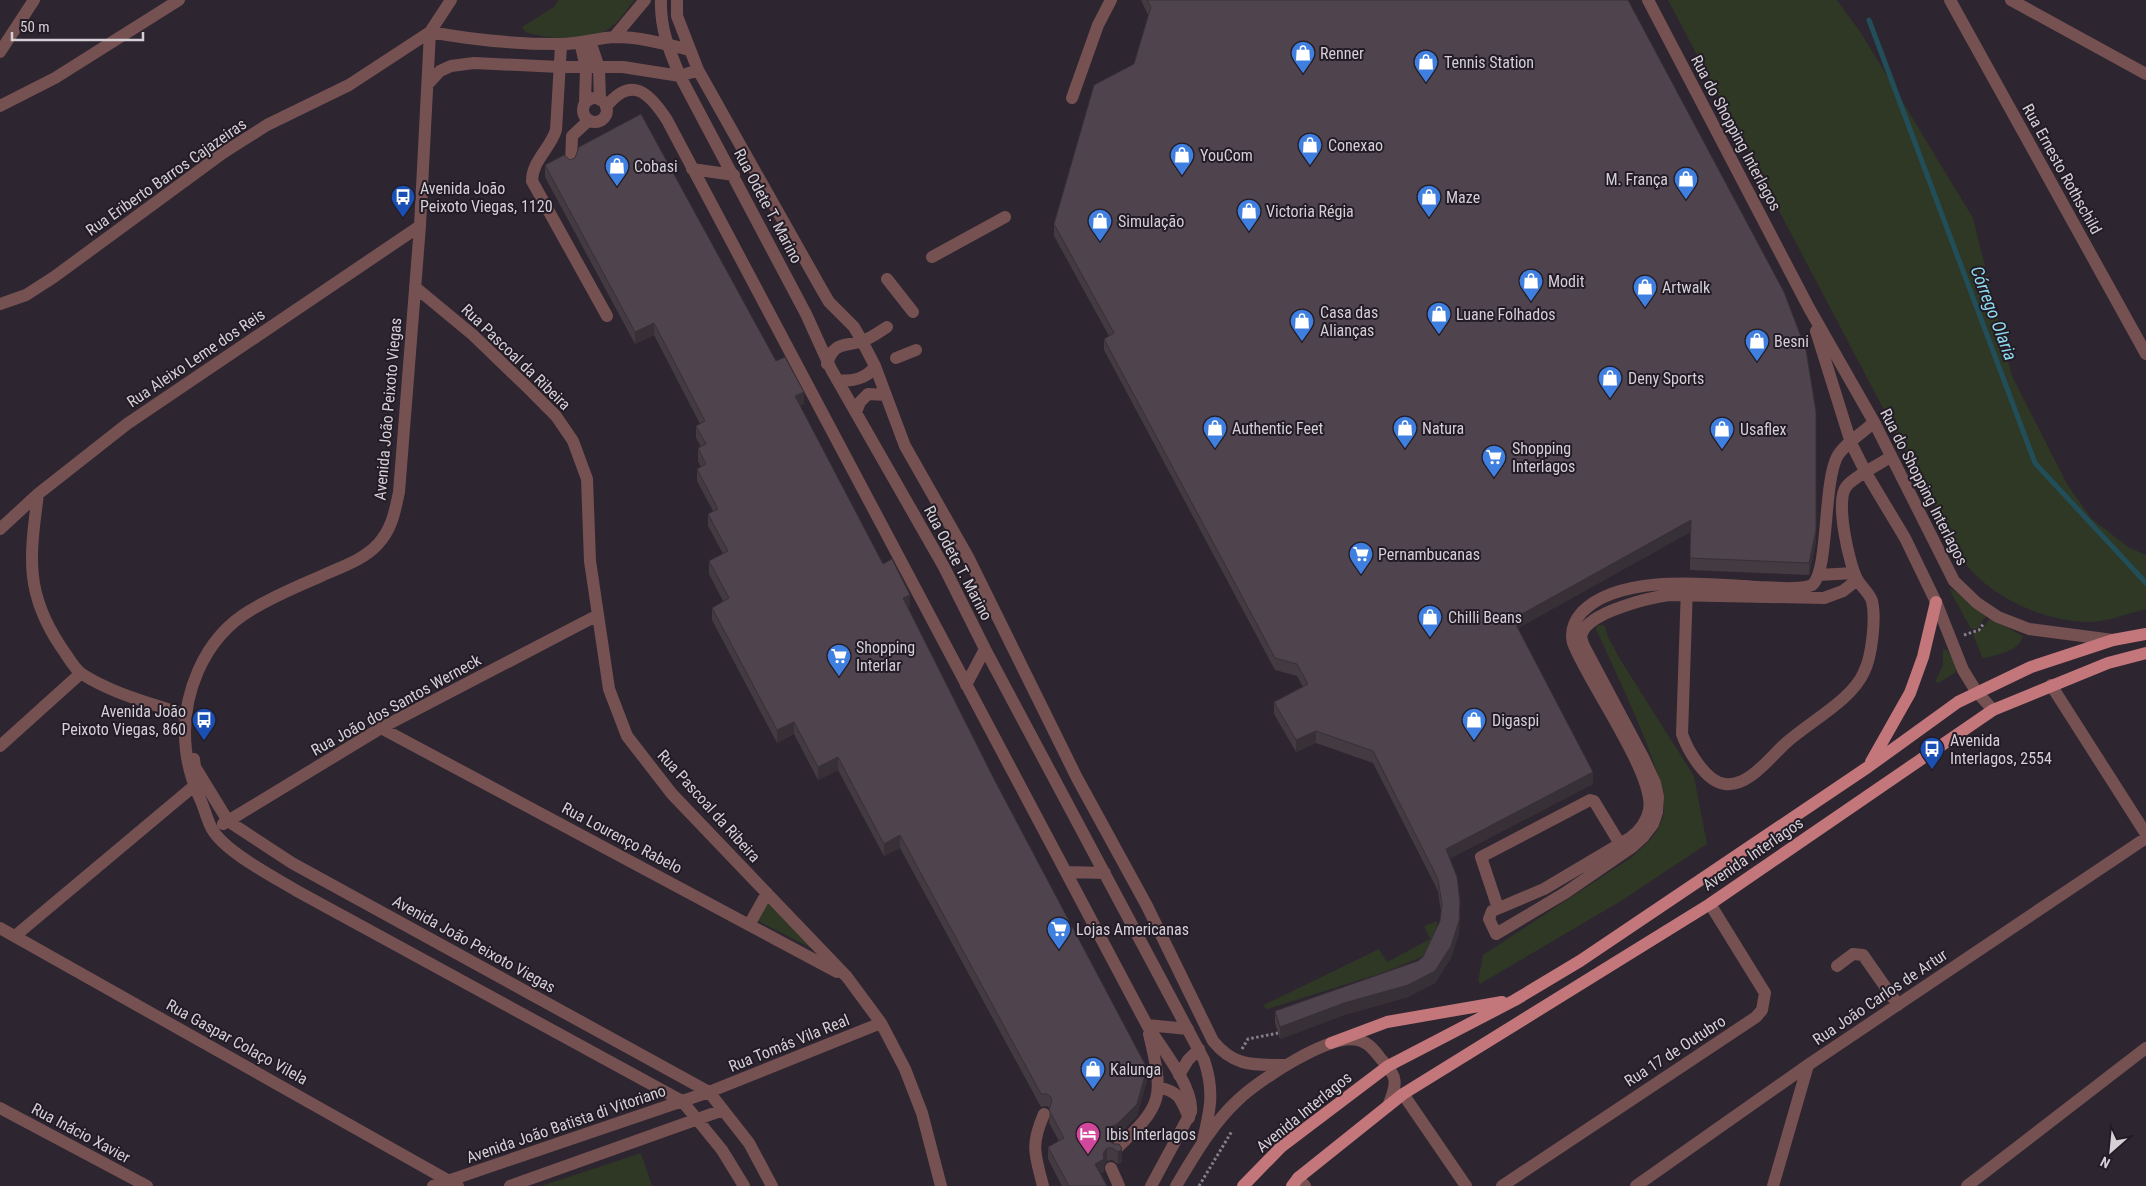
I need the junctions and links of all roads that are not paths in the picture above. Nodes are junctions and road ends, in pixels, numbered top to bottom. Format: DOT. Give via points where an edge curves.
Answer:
graph roads {
  1 [pos="34,0"];
  2 [pos="179,0"];
  3 [pos="451,0"];
  4 [pos="645,0"];
  5 [pos="661,0"];
  6 [pos="677,0"];
  7 [pos="1110,0"];
  8 [pos="1648,0"];
  9 [pos="1950,0"];
  10 [pos="2011,0"];
  11 [pos="430,32"];
  12 [pos="614,37"];
  13 [pos="585,41"];
  14 [pos="561,44"];
  15 [pos="666,44"];
  16 [pos="690,50"];
  17 [pos="0,52"];
  18 [pos="560,67"];
  19 [pos="586,68"];
  20 [pos="599,68"];
  21 [pos="698,70"];
  22 [pos="2146,74"];
  23 [pos="680,76"];
  24 [pos="428,84"];
  25 [pos="1072,98"];
  26 [pos="585,102"];
  27 [pos="603,103"];
  28 [pos="0,106"];
  29 [pos="588,120"];
  30 [pos="571,164"];
  31 [pos="692,169"];
  32 [pos="734,175"];
  33 [pos="1005,217"];
  34 [pos="420,226"];
  35 [pos="932,256"];
  36 [pos="887,279"];
  37 [pos="416,287"];
  38 [pos="0,304"];
  39 [pos="1809,308"];
  40 [pos="913,312"];
  41 [pos="607,316"];
  42 [pos="887,327"];
  43 [pos="2135,335"];
  44 [pos="862,342"];
  45 [pos="2146,344"];
  46 [pos="916,350"];
  47 [pos="2146,354"];
  48 [pos="896,358"];
  49 [pos="828,364"];
  50 [pos="875,366"];
  51 [pos="837,380"];
  52 [pos="886,395"];
  53 [pos="856,412"];
  54 [pos="1874,422"];
  55 [pos="1851,443"];
  56 [pos="1890,458"];
  57 [pos="1866,473"];
  58 [pos="38,494"];
  59 [pos="0,529"];
  60 [pos="1819,575"];
  61 [pos="1856,577"];
  62 [pos="1687,589"];
  63 [pos="1936,602"];
  64 [pos="598,615"];
  65 [pos="2146,634"];
  66 [pos="2113,640"];
  67 [pos="1578,644"];
  68 [pos="985,650"];
  69 [pos="2146,653"];
  70 [pos="80,674"];
  71 [pos="2051,684"];
  72 [pos="966,685"];
  73 [pos="1976,692"];
  74 [pos="1993,710"];
  75 [pos="185,715"];
  76 [pos="381,728"];
  77 [pos="0,746"];
  78 [pos="1868,767"];
  79 [pos="194,786"];
  80 [pos="228,821"];
  81 [pos="213,830"];
  82 [pos="2146,834"];
  83 [pos="2146,838"];
  84 [pos="1620,844"];
  85 [pos="1066,872"];
  86 [pos="1105,873"];
  87 [pos="767,893"];
  88 [pos="1710,904"];
  89 [pos="1503,905"];
  90 [pos="1514,924"];
  91 [pos="749,925"];
  92 [pos="0,928"];
  93 [pos="15,936"];
  94 [pos="1837,966"];
  95 [pos="847,977"];
  96 [pos="1515,1000"];
  97 [pos="1898,1005"];
  98 [pos="881,1023"];
  99 [pos="1147,1025"];
  100 [pos="1188,1029"];
  101 [pos="1331,1043"];
  102 [pos="2146,1048"];
  103 [pos="1199,1049"];
  104 [pos="1285,1065"];
  105 [pos="1808,1065"];
  106 [pos="1388,1066"];
  107 [pos="1179,1075"];
  108 [pos="1158,1087"];
  109 [pos="709,1092"];
  110 [pos="1403,1094"];
  111 [pos="682,1100"];
  112 [pos="1388,1106"];
  113 [pos="0,1108"];
  114 [pos="722,1110"];
  115 [pos="1044,1114"];
  116 [pos="697,1118"];
  117 [pos="1189,1118"];
  118 [pos="1202,1144"];
  119 [pos="1116,1149"];
  120 [pos="1110,1168"];
  121 [pos="454,1183"];
  122 [pos="1298,1183"];
  123 [pos="147,1186"];
  124 [pos="433,1186"];
  125 [pos="510,1186"];
  126 [pos="744,1186"];
  127 [pos="772,1186"];
  128 [pos="941,1186"];
  129 [pos="1043,1186"];
  130 [pos="1119,1186"];
  131 [pos="1151,1186"];
  132 [pos="1176,1186"];
  133 [pos="1242,1186"];
  134 [pos="1466,1186"];
  135 [pos="1502,1186"];
  136 [pos="1636,1186"];
  137 [pos="1773,1186"];
  138 [pos="1967,1186"];
  1 -- 17 [label="street"];
  2 -- 28 [label="street" via="55,78"];
  3 -- 11 [label="street"];
  4 -- 12 [label="street"];
  5 -- 15 [label="street, Rua Odete T. Marino"];
  6 -- 16 [label="street, Rua Odete T. Marino" via="677,16"];
  7 -- 25 [label="street"];
  8 -- 39 [label="street, Rua do Shopping Interlagos"];
  9 -- 43 [label="street, Rua Ernesto Rothschild"];
  10 -- 22 [label="street"];
  11 -- 14 [label="street" via="482,41"];
  11 -- 24 [label="street, Avenida João Peixoto Viegas"];
  11 -- 38 [label="street, Rua Eriberto Barros Cajazeiras" via="349,85 267,125 223,153 54,277 26,295"];
  12 -- 13 [label="street"];
  12 -- 15 [label="street"];
  13 -- 14 [label="street"];
  13 -- 19 [label="street"];
  13 -- 20 [label="street"];
  14 -- 18 [label="street"];
  15 -- 16 [label="street"];
  15 -- 23 [label="street, Rua Odete T. Marino"];
  16 -- 21 [label="street, Rua Odete T. Marino"];
  18 -- 19 [label="street"];
  18 -- 24 [label="street" via="459,64 440,71"];
  18 -- 41 [label="street" via="556,130 532,171 532,181"];
  19 -- 20 [label="street"];
  19 -- 26 [label="street"];
  20 -- 23 [label="street" via="623,67"];
  20 -- 27 [label="street"];
  21 -- 23 [label="street"];
  21 -- 44 [label="street, Rua Odete T. Marino" via="822,290 854,326"];
  23 -- 32 [label="street, Rua Odete T. Marino"];
  24 -- 34 [label="street, Avenida João Peixoto Viegas"];
  26 -- 27 [label="street" via="595,98"];
  26 -- 29 [label="street" via="583,112"];
  27 -- 29 [label="street" via="604,117 593,122"];
  27 -- 31 [label="street" via="626,90 647,95 667,120"];
  29 -- 30 [label="street" via="572,136"];
  31 -- 32 [label="street"];
  31 -- 72 [label="street"];
  32 -- 49 [label="street, Rua Odete T. Marino" via="806,314"];
  33 -- 35 [label="street"];
  34 -- 37 [label="street, Avenida João Peixoto Viegas"];
  34 -- 58 [label="street, Rua Aleixo Leme dos Reis" via="127,424"];
  36 -- 40 [label="street"];
  37 -- 64 [label="street, Rua Pascoal da Ribeira" via="527,387 556,416 574,441 587,479 590,562"];
  37 -- 75 [label="street, Avenida João Peixoto Viegas" via="399,492 389,529 377,545 354,561 250,610 233,623 203,659"];
  39 -- 54 [label="street, Rua do Shopping Interlagos"];
  39 -- 55 [label="street, Rua do Shopping Interlagos"];
  42 -- 44 [label="street"];
  43 -- 45 [label="street"];
  43 -- 47 [label="street, Rua Ernesto Rothschild"];
  44 -- 49 [label="street" via="840,345"];
  44 -- 50 [label="street, Rua Odete T. Marino"];
  46 -- 48 [label="street"];
  49 -- 51 [label="street, Rua Odete T. Marino"];
  50 -- 51 [label="street" via="861,378"];
  50 -- 52 [label="street, Rua Odete T. Marino"];
  51 -- 53 [label="street, Rua Odete T. Marino"];
  52 -- 53 [label="street" via="868,394"];
  52 -- 104 [label="street, Rua Odete T. Marino" via="905,446 968,557 1213,1042 1236,1060 1256,1065"];
  53 -- 68 [label="street, Rua Odete T. Marino" via="944,567"];
  54 -- 55 [label="street"];
  54 -- 56 [label="street, Rua do Shopping Interlagos"];
  55 -- 57 [label="street, Rua do Shopping Interlagos"];
  55 -- 60 [label="street" via="1840,453 1834,465"];
  56 -- 57 [label="street"];
  56 -- 66 [label="street, Rua do Shopping Interlagos" via="1954,581 1977,603 2029,629"];
  57 -- 61 [label="street" via="1846,486 1842,496 1842,518"];
  57 -- 63 [label="street, Rua do Shopping Interlagos" via="1905,538"];
  58 -- 59 [label="street, Rua Aleixo Leme dos Reis"];
  58 -- 70 [label="street" via="31,571 49,629"];
  60 -- 61 [label="street"];
  60 -- 62 [label="street" via="1808,587"];
  61 -- 62 [label="street" via="1843,591 1824,598"];
  61 -- 62 [label="street" via="1872,602 1870,652 1860,680 1839,702 1800,730 1748,778 1733,785 1721,784 1697,763 1682,734"];
  62 -- 67 [label="street" via="1613,610 1584,629"];
  63 -- 73 [label="street, Rua do Shopping Interlagos" via="1963,670"];
  63 -- 78 [label="main road" via="1913,686"];
  64 -- 76 [label="street, Rua João dos Santos Werneck"];
  64 -- 87 [label="street, Rua Pascoal da Ribeira" via="609,689 627,736 672,794"];
  65 -- 66 [label="main road, Avenida Interlagos"];
  66 -- 73 [label="main road, Avenida Interlagos" via="2031,667"];
  67 -- 84 [label="street" via="1640,769 1650,797 1645,821 1638,831"];
  67 -- 90 [label="street" via="1655,782 1657,812 1648,831 1632,847"];
  68 -- 72 [label="street"];
  68 -- 86 [label="street, Rua Odete T. Marino"];
  69 -- 71 [label="main road, Avenida Interlagos"];
  70 -- 75 [label="street" via="128,696"];
  70 -- 77 [label="street"];
  71 -- 74 [label="main road, Avenida Interlagos"];
  71 -- 82 [label="street"];
  72 -- 85 [label="street"];
  73 -- 74 [label="street, Rua do Shopping Interlagos"];
  73 -- 78 [label="main road, Avenida Interlagos"];
  74 -- 88 [label="main road, Avenida Interlagos"];
  75 -- 79 [label="street, Avenida João Peixoto Viegas" via="188,766"];
  75 -- 80 [label="street, Avenida João Peixoto Viegas" via="195,767"];
  76 -- 80 [label="street, Rua João dos Santos Werneck"];
  76 -- 91 [label="street, Rua Lourenço Rabelo"];
  78 -- 96 [label="main road, Avenida Interlagos" via="1580,961"];
  79 -- 81 [label="street, Avenida João Peixoto Viegas"];
  79 -- 93 [label="street"];
  80 -- 81 [label="street, Rua João dos Santos Werneck"];
  80 -- 109 [label="street, Avenida João Peixoto Viegas" via="292,863"];
  81 -- 111 [label="street, Avenida João Peixoto Viegas" via="237,854 298,891"];
  83 -- 97 [label="street, Rua João Carlos de Artur"];
  84 -- 89 [label="street" via="1544,889"];
  84 -- 89 [label="street" via="1594,801 1590,800 1520,836 1482,857"];
  85 -- 86 [label="street"];
  85 -- 99 [label="street"];
  86 -- 100 [label="street, Rua Odete T. Marino"];
  87 -- 91 [label="street"];
  87 -- 95 [label="street, Rua Pascoal da Ribeira"];
  88 -- 110 [label="main road, Avenida Interlagos"];
  88 -- 135 [label="street, Rua 17 de Outubro" via="1765,993 1762,1010"];
  89 -- 90 [label="street" via="1514,910"];
  89 -- 90 [label="street" via="1490,914 1496,934"];
  91 -- 95 [label="street, Rua Lourenço Rabelo"];
  92 -- 93 [label="street, Rua Gaspar Colaço Vilela"];
  93 -- 121 [label="street, Rua Gaspar Colaço Vilela"];
  94 -- 97 [label="street" via="1853,954 1863,955"];
  95 -- 98 [label="street, Rua Pascoal da Ribeira"];
  96 -- 101 [label="main road" via="1370,1026"];
  96 -- 106 [label="main road, Avenida Interlagos"];
  97 -- 105 [label="street, Rua João Carlos de Artur"];
  98 -- 109 [label="street, Rua Tomás Vila Real"];
  98 -- 128 [label="street, Rua Pascoal da Ribeira" via="905,1069 922,1113"];
  99 -- 100 [label="street"];
  99 -- 107 [label="street"];
  99 -- 108 [label="street"];
  100 -- 103 [label="street, Rua Odete T. Marino"];
  101 -- 104 [label="street"];
  101 -- 106 [label="street" via="1356,1039 1364,1042"];
  102 -- 138 [label="street"];
  103 -- 107 [label="street"];
  103 -- 118 [label="street, Rua Odete T. Marino" via="1209,1073 1212,1101"];
  104 -- 118 [label="street" via="1239,1099"];
  105 -- 136 [label="street, Rua João Carlos de Artur"];
  105 -- 137 [label="street"];
  106 -- 112 [label="street" via="1396,1083"];
  106 -- 133 [label="main road, Avenida Interlagos" via="1281,1147"];
  107 -- 117 [label="street" via="1192,1103"];
  108 -- 117 [label="street" via="1176,1093"];
  108 -- 119 [label="street" via="1151,1112 1144,1123"];
  109 -- 111 [label="street, Avenida João Batista di Vitoriano"];
  109 -- 114 [label="street, Avenida João Peixoto Viegas"];
  110 -- 112 [label="main road, Avenida Interlagos"];
  110 -- 134 [label="street"];
  111 -- 116 [label="street, Avenida João Peixoto Viegas"];
  111 -- 121 [label="street, Avenida João Batista di Vitoriano"];
  112 -- 122 [label="main road, Avenida Interlagos"];
  113 -- 123 [label="street, Rua Inácio Xavier"];
  114 -- 116 [label="street"];
  114 -- 127 [label="street, Avenida João Peixoto Viegas" via="749,1142"];
  115 -- 129 [label="street" via="1034,1148"];
  116 -- 125 [label="street"];
  116 -- 126 [label="street, Avenida João Peixoto Viegas"];
  117 -- 131 [label="street"];
  118 -- 132 [label="street"];
  120 -- 130 [label="street"];
  121 -- 124 [label="street, Avenida João Batista di Vitoriano"];
}
